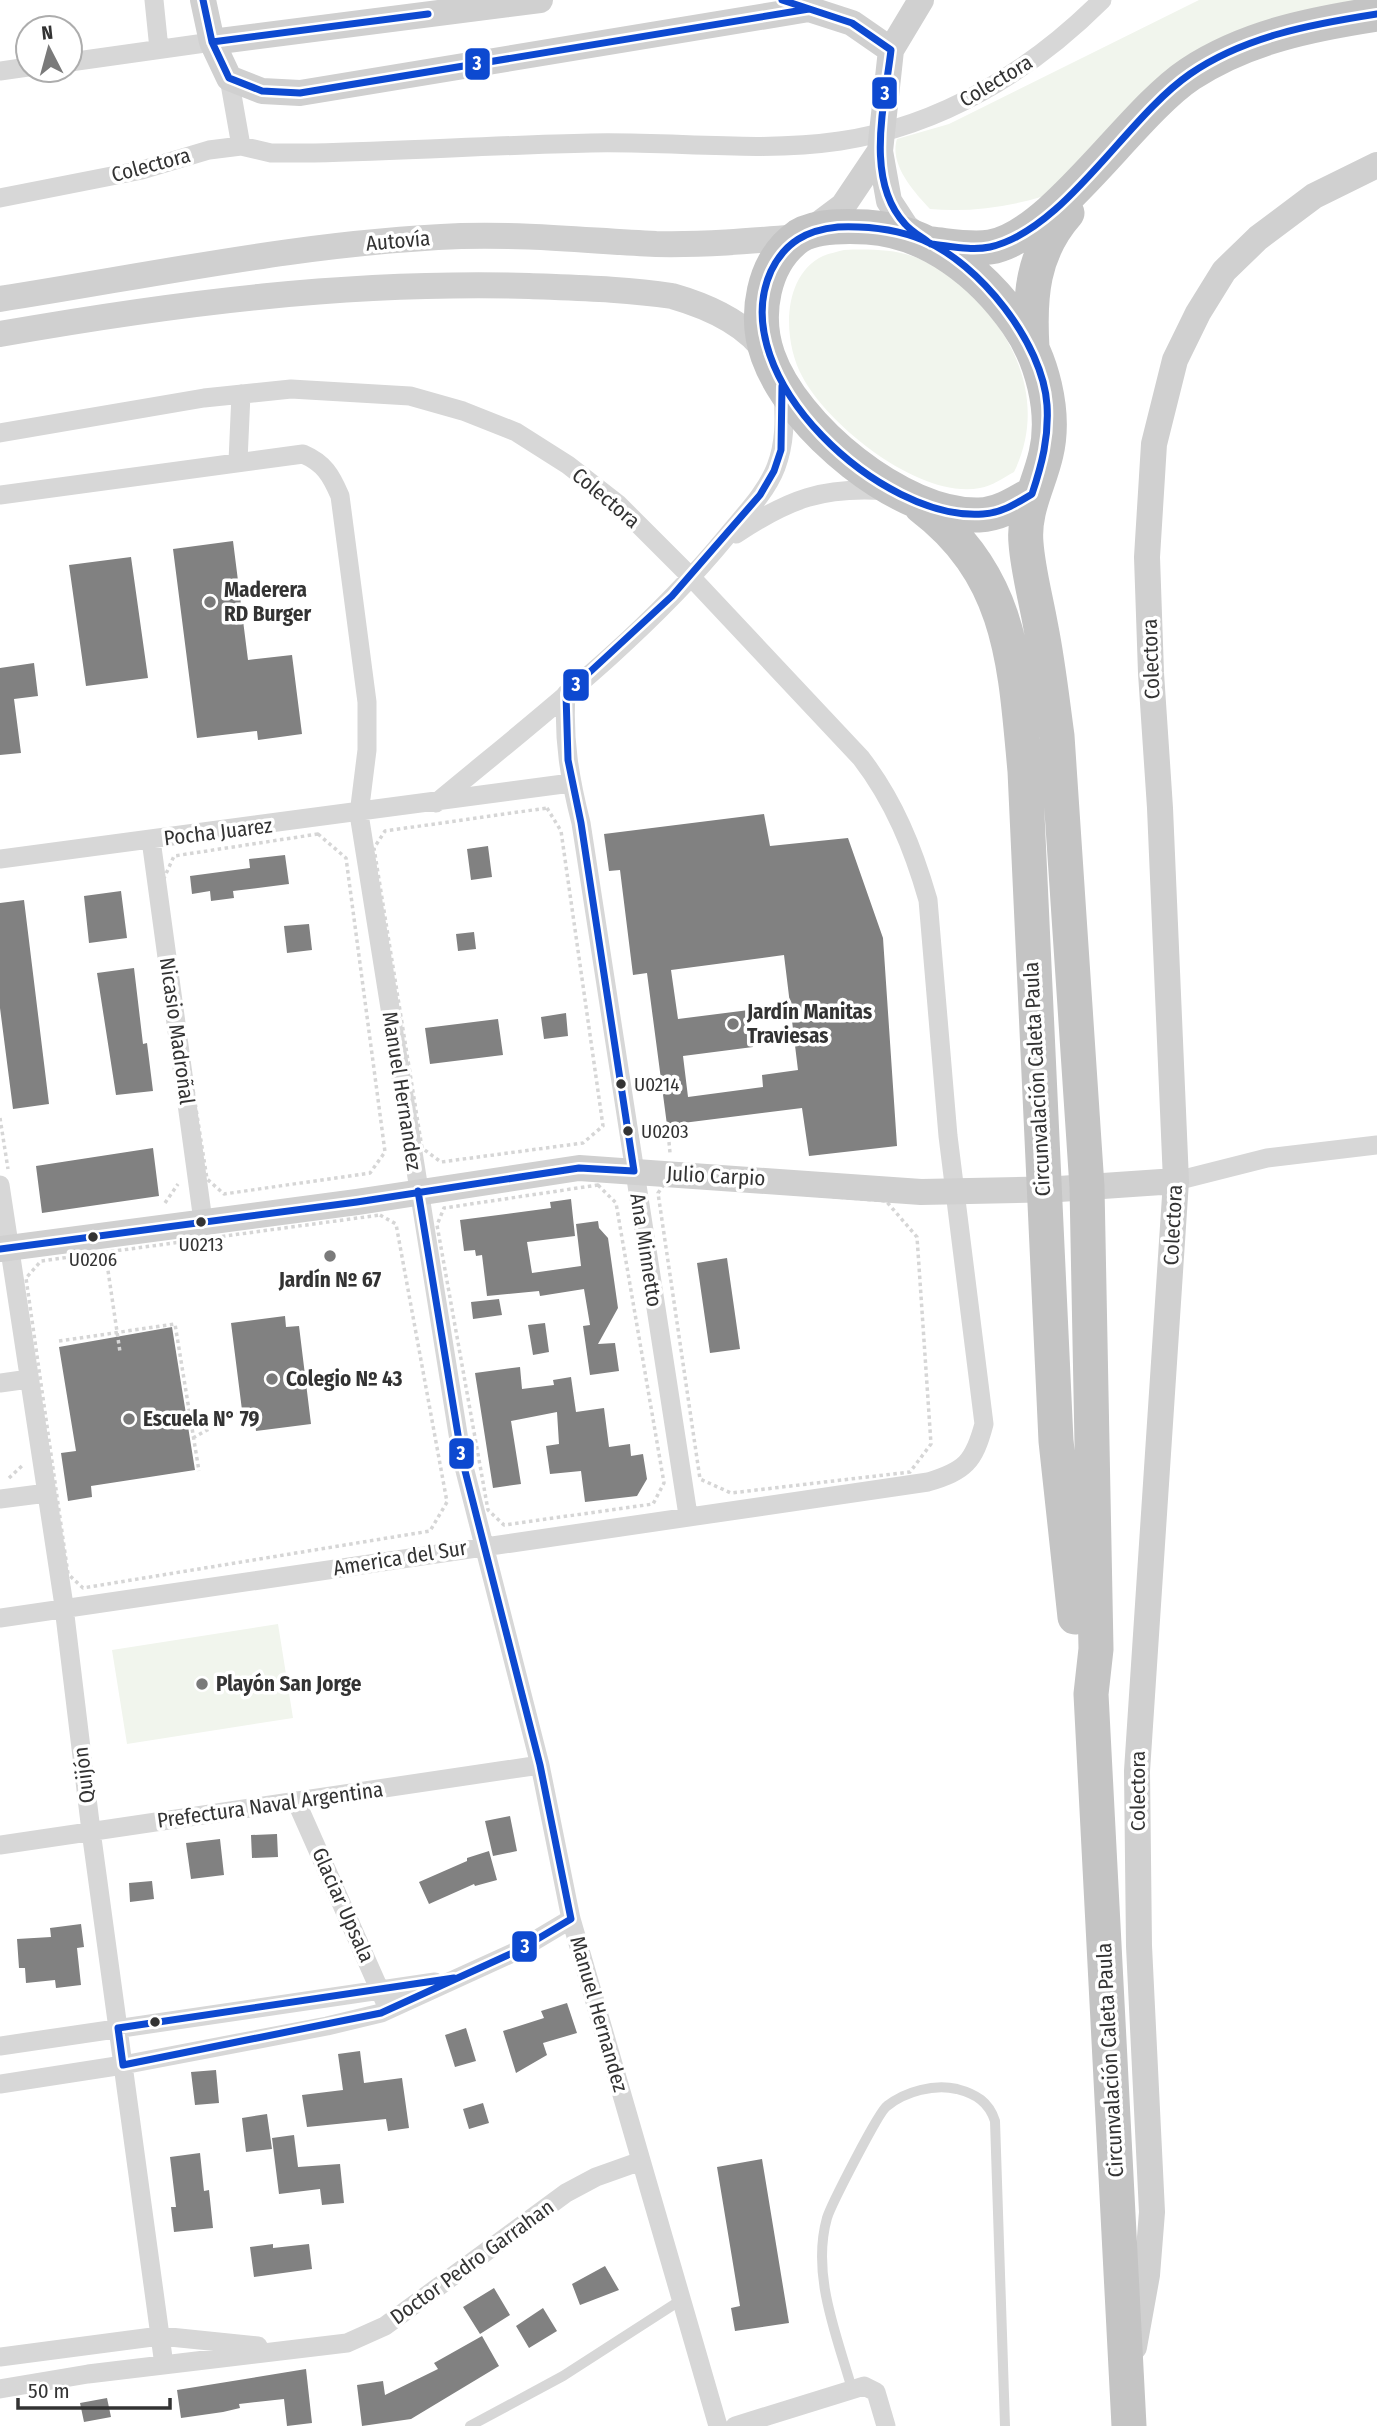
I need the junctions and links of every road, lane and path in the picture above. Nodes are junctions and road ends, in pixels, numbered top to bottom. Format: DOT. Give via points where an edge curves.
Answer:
graph roads {
  1 [pos="154,0"];
  2 [pos="203,0"];
  3 [pos="540,0"];
  4 [pos="782,0"];
  5 [pos="921,0"];
  6 [pos="1102,0"];
  7 [pos="809,9"];
  8 [pos="1377,14"];
  9 [pos="1377,34"];
  10 [pos="212,42"];
  11 [pos="159,49"];
  12 [pos="891,50"];
  13 [pos="84,60"];
  14 [pos="229,78"];
  15 [pos="881,142"];
  16 [pos="241,146"];
  17 [pos="1377,165"];
  18 [pos="0,198"];
  19 [pos="803,235"];
  20 [pos="929,242"];
  21 [pos="0,299"];
  22 [pos="0,334"];
  23 [pos="1032,348"];
  24 [pos="768,355"];
  25 [pos="782,386"];
  26 [pos="241,394"];
  27 [pos="0,433"];
  28 [pos="238,461"];
  29 [pos="1032,494"];
  30 [pos="0,495"];
  31 [pos="905,495"];
  32 [pos="720,544"];
  33 [pos="692,578"];
  34 [pos="566,694"];
  35 [pos="571,783"];
  36 [pos="435,803"];
  37 [pos="359,814"];
  38 [pos="151,841"];
  39 [pos="0,859"];
  40 [pos="1377,1145"];
  41 [pos="441,1162"];
  42 [pos="176,1171"];
  43 [pos="634,1171"];
  44 [pos="1175,1181"];
  45 [pos="665,1183"];
  46 [pos="0,1185"];
  47 [pos="1065,1187"];
  48 [pos="418,1191"];
  49 [pos="956,1192"];
  50 [pos="224,1194"];
  51 [pos="153,1205"];
  52 [pos="203,1222"];
  53 [pos="4,1248"];
  54 [pos="105,1252"];
  55 [pos="116,1333"];
  56 [pos="59,1341"];
  57 [pos="120,1352"];
  58 [pos="29,1379"];
  59 [pos="0,1383"];
  60 [pos="237,1413"];
  61 [pos="193,1438"];
  62 [pos="25,1463"];
  63 [pos="964,1469"];
  64 [pos="199,1471"];
  65 [pos="0,1480"];
  66 [pos="47,1493"];
  67 [pos="0,1499"];
  68 [pos="688,1515"];
  69 [pos="504,1525"];
  70 [pos="481,1545"];
  71 [pos="65,1609"];
  72 [pos="0,1618"];
  73 [pos="1091,1694"];
  74 [pos="540,1765"];
  75 [pos="296,1801"];
  76 [pos="91,1831"];
  77 [pos="0,1845"];
  78 [pos="571,1919"];
  79 [pos="385,2001"];
  80 [pos="118,2028"];
  81 [pos="0,2046"];
  82 [pos="123,2065"];
  83 [pos="0,2084"];
  84 [pos="641,2161"];
  85 [pos="681,2300"];
  86 [pos="160,2336"];
  87 [pos="298,2350"];
  88 [pos="0,2357"];
  89 [pos="164,2365"];
  90 [pos="1128,2380"];
  91 [pos="0,2389"];
  92 [pos="852,2389"];
  93 [pos="470,2426"];
  94 [pos="718,2426"];
  95 [pos="736,2426"];
  96 [pos="886,2426"];
  97 [pos="1005,2426"];
  98 [pos="1129,2426"];
  1 -- 11 [label="street"];
  2 -- 10 [label="street"];
  3 -- 10 [label="street"];
  4 -- 7 [label="street"];
  5 -- 12 [label="street"];
  6 -- 15 [label="street, Colectora" via="1046,51 971,99"];
  7 -- 12 [label="street" via="852,23"];
  7 -- 14 [label="street" via="300,93 262,91"];
  8 -- 20 [label="highway" via="1292,30 1223,54 1189,74 1162,95 1023,235 991,247"];
  9 -- 23 [label="highway" via="1327,38 1261,54 1231,67 1168,109 1084,192 1042,250 1030,302"];
  10 -- 11 [label="street"];
  10 -- 14 [label="street"];
  11 -- 13 [label="street"];
  12 -- 15 [label="street"];
  14 -- 16 [label="street"];
  15 -- 16 [label="street, Colectora" via="592,143 314,153 271,153"];
  15 -- 19 [label="street" via="843,206"];
  15 -- 20 [label="street" via="889,201 896,216"];
  16 -- 18 [label="street, Colectora"];
  17 -- 44 [label="street, Colectora" via="1314,197 1258,238 1224,271 1175,360 1162,402 1154,444 1147,557"];
  19 -- 20 [label="highway" via="828,228 870,227"];
  19 -- 21 [label="street, Autovía" via="713,244 547,235 459,236 292,252"];
  19 -- 24 [label="highway" via="775,263 763,294"];
  20 -- 23 [label="highway" via="995,295"];
  22 -- 24 [label="street, Autovía" via="147,308 388,286 468,285 672,296 719,314 753,335"];
  23 -- 29 [label="highway, Circunvalación Caleta Paula" via="1050,426 1046,455"];
  24 -- 25 [label="highway"];
  25 -- 31 [label="highway" via="835,448"];
  25 -- 32 [label="street" via="785,430 775,470"];
  26 -- 27 [label="street, Colectora"];
  26 -- 28 [label="street"];
  26 -- 33 [label="street, Colectora" via="290,388 410,396 516,432 618,504"];
  28 -- 30 [label="street"];
  28 -- 37 [label="street, Manuel Hernandez" via="303,454 319,461 340,496 367,702 368,750"];
  29 -- 31 [label="highway" via="1010,507 980,514 961,514"];
  29 -- 47 [label="highway, Circunvalación Caleta Paula" via="1025,542 1057,736 1071,957"];
  31 -- 32 [label="street" via="843,489 801,498"];
  31 -- 47 [label="highway, Circunvalación Caleta Paula" via="940,521 975,560 1009,636 1025,771 1034,1007"];
  32 -- 33 [label="street"];
  33 -- 34 [label="street"];
  33 -- 49 [label="street, Colectora" via="861,758 904,827 928,900"];
  34 -- 35 [label="street, Ana Minnetto" via="564,731"];
  34 -- 36 [label="street"];
  35 -- 36 [label="street, Pocha Juarez"];
  35 -- 43 [label="street, Ana Minnetto" via="582,823"];
  36 -- 37 [label="street, Pocha Juarez"];
  37 -- 38 [label="street, Pocha Juarez"];
  37 -- 48 [label="street, Manuel Hernandez"];
  38 -- 39 [label="street, Pocha Juarez"];
  38 -- 52 [label="street, Nicasio Madroñal"];
  40 -- 44 [label="street" via="1267,1158"];
  41 -- 41 [label="path" via="583,1143 603,1126 561,831 547,808 385,831 374,848 422,1147"];
  42 -- 51 [label="path" via="178,1184 166,1203"];
  43 -- 48 [label="street, Julio Carpio" via="579,1168"];
  43 -- 49 [label="street, Julio Carpio"];
  43 -- 68 [label="street, Ana Minnetto"];
  44 -- 47 [label="street, Julio Carpio"];
  44 -- 90 [label="street, Colectora" via="1137,1771 1139,1946 1152,2212 1147,2275"];
  45 -- 45 [label="path" via="886,1201 917,1237 931,1444 910,1472 731,1493 700,1479 658,1193"];
  46 -- 53 [label="street, Quijón"];
  47 -- 49 [label="street, Julio Carpio"];
  47 -- 73 [label="highway, Circunvalación Caleta Paula" via="1090,1349 1096,1649"];
  47 -- 73 [label="highway, Circunvalación Caleta Paula" via="1058,1470 1078,1646"];
  48 -- 52 [label="street, Julio Carpio"];
  48 -- 70 [label="street, Manuel Hernandez" via="462,1459"];
  49 -- 63 [label="street, Colectora" via="984,1424 978,1447"];
  50 -- 50 [label="path" via="370,1173 385,1152 346,858 318,835 174,856 161,885 207,1179"];
  52 -- 53 [label="street, Julio Carpio"];
  53 -- 58 [label="street, Quijón"];
  54 -- 54 [label="path" via="380,1215 396,1224 447,1502 430,1531 83,1588 68,1574 26,1278 41,1261"];
  54 -- 55 [label="path"];
  55 -- 56 [label="path"];
  55 -- 57 [label="path"];
  55 -- 61 [label="path" via="175,1324"];
  58 -- 59 [label="street"];
  58 -- 66 [label="street, Quijón"];
  60 -- 61 [label="path"];
  61 -- 64 [label="path"];
  62 -- 65 [label="path" via="8,1479"];
  63 -- 68 [label="street, America del Sur" via="928,1482"];
  66 -- 67 [label="street"];
  66 -- 71 [label="street, Quijón"];
  68 -- 70 [label="street, America del Sur"];
  69 -- 69 [label="path" via="653,1504 664,1483 616,1203 598,1185 444,1208 437,1225 488,1510"];
  70 -- 71 [label="street, America del Sur"];
  70 -- 74 [label="street, Manuel Hernandez"];
  71 -- 72 [label="street, America del Sur"];
  71 -- 76 [label="street, Quijón"];
  73 -- 90 [label="highway, Circunvalación Caleta Paula"];
  74 -- 75 [label="street, Prefectura Naval Argentina"];
  74 -- 78 [label="street, Manuel Hernandez"];
  75 -- 76 [label="street, Prefectura Naval Argentina"];
  75 -- 79 [label="street, Glaciar Upsala"];
  76 -- 77 [label="street, Prefectura Naval Argentina"];
  76 -- 80 [label="street, Quijón"];
  78 -- 79 [label="street" via="519,1950"];
  78 -- 84 [label="street, Manuel Hernandez"];
  79 -- 80 [label="street"];
  79 -- 82 [label="street" via="327,2026"];
  80 -- 81 [label="street"];
  80 -- 82 [label="street, Quijón"];
  82 -- 83 [label="street"];
  82 -- 86 [label="street, Quijón"];
  84 -- 85 [label="street, Manuel Hernandez"];
  84 -- 87 [label="street, Doctor Pedro Garrahan" via="596,2176 566,2193 385,2326 347,2343"];
  85 -- 93 [label="lane" via="564,2376"];
  85 -- 94 [label="street, Manuel Hernandez"];
  86 -- 87 [label="street, Doctor Pedro Garrahan"];
  86 -- 88 [label="street, Doctor Pedro Garrahan"];
  86 -- 89 [label="street, Quijón"];
  87 -- 89 [label="street, Doctor Pedro Garrahan"];
  89 -- 91 [label="street, Doctor Pedro Garrahan"];
  90 -- 98 [label="highway, Circunvalación Caleta Paula"];
  92 -- 95 [label="street"];
  92 -- 96 [label="street" via="864,2386 876,2392"];
  92 -- 97 [label="lane" via="826,2300 827,2218 884,2107 911,2092 946,2087 972,2093 991,2108 995,2121"];
}
